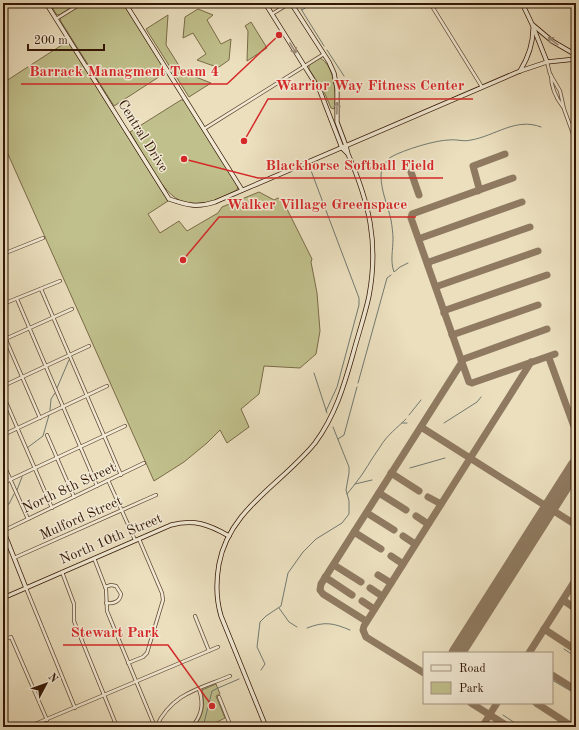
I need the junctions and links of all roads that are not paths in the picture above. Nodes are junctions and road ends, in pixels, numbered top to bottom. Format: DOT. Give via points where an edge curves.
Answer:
graph roads {
  1 [pos="46,3"];
  2 [pos="82,3"];
  3 [pos="125,3"];
  4 [pos="265,3"];
  5 [pos="290,3"];
  6 [pos="430,3"];
  7 [pos="522,3"];
  8 [pos="272,14"];
  9 [pos="56,19"];
  10 [pos="532,24"];
  11 [pos="324,54"];
  12 [pos="576,55"];
  13 [pos="576,59"];
  14 [pos="547,62"];
  15 [pos="304,66"];
  16 [pos="520,71"];
  17 [pos="550,74"];
  18 [pos="482,87"];
  19 [pos="564,109"];
  20 [pos="204,129"];
  21 [pos="576,142"];
  22 [pos="346,146"];
  23 [pos="342,148"];
  24 [pos="348,154"];
  25 [pos="242,190"];
  26 [pos="43,238"];
  27 [pos="3,254"];
  28 [pos="60,281"];
  29 [pos="41,289"];
  30 [pos="17,299"];
  31 [pos="3,304"];
  32 [pos="72,308"];
  33 [pos="53,317"];
  34 [pos="29,328"];
  35 [pos="3,333"];
  36 [pos="4,339"];
  37 [pos="89,346"];
  38 [pos="69,355"];
  39 [pos="46,366"];
  40 [pos="22,377"];
  41 [pos="3,386"];
  42 [pos="107,386"];
  43 [pos="3,395"];
  44 [pos="87,396"];
  45 [pos="63,407"];
  46 [pos="40,418"];
  47 [pos="125,426"];
  48 [pos="17,428"];
  49 [pos="3,435"];
  50 [pos="47,435"];
  51 [pos="104,436"];
  52 [pos="81,447"];
  53 [pos="58,458"];
  54 [pos="3,463"];
  55 [pos="144,463"];
  56 [pos="35,469"];
  57 [pos="120,475"];
  58 [pos="10,480"];
  59 [pos="108,480"];
  60 [pos="3,483"];
  61 [pos="97,486"];
  62 [pos="156,495"];
  63 [pos="74,497"];
  64 [pos="52,508"];
  65 [pos="122,511"];
  66 [pos="28,519"];
  67 [pos="3,531"];
  68 [pos="229,536"];
  69 [pos="137,539"];
  70 [pos="14,558"];
  71 [pos="94,558"];
  72 [pos="62,572"];
  73 [pos="105,586"];
  74 [pos="26,588"];
  75 [pos="3,598"];
  76 [pos="106,603"];
  77 [pos="196,616"];
  78 [pos="3,640"];
  79 [pos="218,647"];
  80 [pos="209,651"];
  81 [pos="128,663"];
  82 [pos="230,676"];
  83 [pos="136,682"];
  84 [pos="199,689"];
  85 [pos="104,696"];
  86 [pos="219,698"];
  87 [pos="75,708"];
  88 [pos="47,720"];
  89 [pos="28,727"];
  90 [pos="117,727"];
  91 [pos="156,727"];
  92 [pos="192,727"];
  93 [pos="232,727"];
  94 [pos="266,727"];
  1 -- 9 [label="street, Central Drive"];
  2 -- 9 [label="street"];
  3 -- 20 [label="street"];
  4 -- 8 [label="street"];
  5 -- 8 [label="street"];
  5 -- 11 [label="street"];
  6 -- 18 [label="street"];
  7 -- 10 [label="street"];
  8 -- 15 [label="street, one-way"];
  9 -- 25 [label="street, Central Drive" via="169,199 200,206"];
  12 -- 10 [label="street, one-way" via="552,41"];
  10 -- 14 [label="street"];
  10 -- 16 [label="street" via="531,46"];
  11 -- 15 [label="street"];
  22 -- 11 [label="street, one-way" via="337,122 336,78"];
  13 -- 14 [label="street"];
  14 -- 16 [label="street"];
  14 -- 17 [label="street"];
  15 -- 20 [label="street"];
  15 -- 23 [label="street" via="322,95"];
  16 -- 18 [label="street"];
  17 -- 19 [label="street" via="560,91"];
  17 -- 19 [label="street" via="554,92"];
  18 -- 22 [label="street"];
  19 -- 21 [label="street"];
  20 -- 25 [label="street"];
  22 -- 23 [label="street"];
  22 -- 24 [label="street"];
  23 -- 24 [label="street"];
  23 -- 25 [label="street"];
  24 -- 68 [label="street" via="366,202 372,236 372,262 367,302 342,391 331,418 315,443 245,512"];
  26 -- 27 [label="street"];
  28 -- 29 [label="street"];
  29 -- 30 [label="street"];
  29 -- 33 [label="street"];
  30 -- 31 [label="street"];
  30 -- 34 [label="street"];
  32 -- 33 [label="street"];
  33 -- 34 [label="street"];
  33 -- 38 [label="street"];
  34 -- 36 [label="street"];
  34 -- 39 [label="street"];
  35 -- 36 [label="street"];
  36 -- 40 [label="street"];
  37 -- 38 [label="street"];
  38 -- 39 [label="street"];
  38 -- 44 [label="street"];
  39 -- 40 [label="street"];
  39 -- 45 [label="street"];
  40 -- 41 [label="street"];
  40 -- 46 [label="street"];
  42 -- 44 [label="street"];
  43 -- 48 [label="street"];
  44 -- 45 [label="street"];
  44 -- 51 [label="street"];
  45 -- 46 [label="street"];
  45 -- 52 [label="street"];
  46 -- 48 [label="street"];
  47 -- 51 [label="street"];
  48 -- 49 [label="street"];
  48 -- 56 [label="street"];
  50 -- 53 [label="street"];
  51 -- 52 [label="street"];
  51 -- 57 [label="street"];
  52 -- 53 [label="street"];
  52 -- 61 [label="street"];
  53 -- 56 [label="street"];
  53 -- 63 [label="street"];
  54 -- 58 [label="street"];
  55 -- 57 [label="street, North 8th Street"];
  56 -- 58 [label="street"];
  56 -- 64 [label="street"];
  57 -- 59 [label="street, North 8th Street"];
  58 -- 60 [label="street"];
  58 -- 66 [label="street"];
  59 -- 61 [label="street, North 8th Street"];
  59 -- 65 [label="street"];
  61 -- 63 [label="street, North 8th Street"];
  62 -- 65 [label="street, Mulford Street"];
  63 -- 64 [label="street, North 8th Street"];
  64 -- 66 [label="street, North 8th Street"];
  65 -- 69 [label="street"];
  65 -- 70 [label="street, Mulford Street"];
  66 -- 67 [label="street, North 8th Street"];
  67 -- 70 [label="street"];
  68 -- 69 [label="street, North 10th Street" via="210,526 186,522 171,525"];
  68 -- 94 [label="street" via="217,575 219,610"];
  69 -- 71 [label="street, North 10th Street"];
  69 -- 81 [label="street" via="162,592 163,600 147,653"];
  70 -- 74 [label="street"];
  71 -- 72 [label="street, North 10th Street"];
  71 -- 73 [label="street"];
  72 -- 74 [label="street, North 10th Street"];
  72 -- 85 [label="street" via="74,604 74,621"];
  73 -- 76 [label="street"];
  73 -- 76 [label="street" via="116,586 121,594 119,600"];
  74 -- 75 [label="street, North 10th Street"];
  74 -- 87 [label="street"];
  76 -- 81 [label="street"];
  77 -- 80 [label="street"];
  78 -- 88 [label="street" via="11,637"];
  79 -- 80 [label="street"];
  80 -- 83 [label="street"];
  81 -- 83 [label="street"];
  82 -- 84 [label="street"];
  83 -- 85 [label="street"];
  83 -- 91 [label="street"];
  84 -- 91 [label="street" via="181,696 174,702 160,718"];
  84 -- 92 [label="street" via="202,708 199,718"];
  85 -- 87 [label="street"];
  85 -- 90 [label="street"];
  86 -- 93 [label="street"];
  87 -- 88 [label="street"];
  88 -- 89 [label="street"];
}
